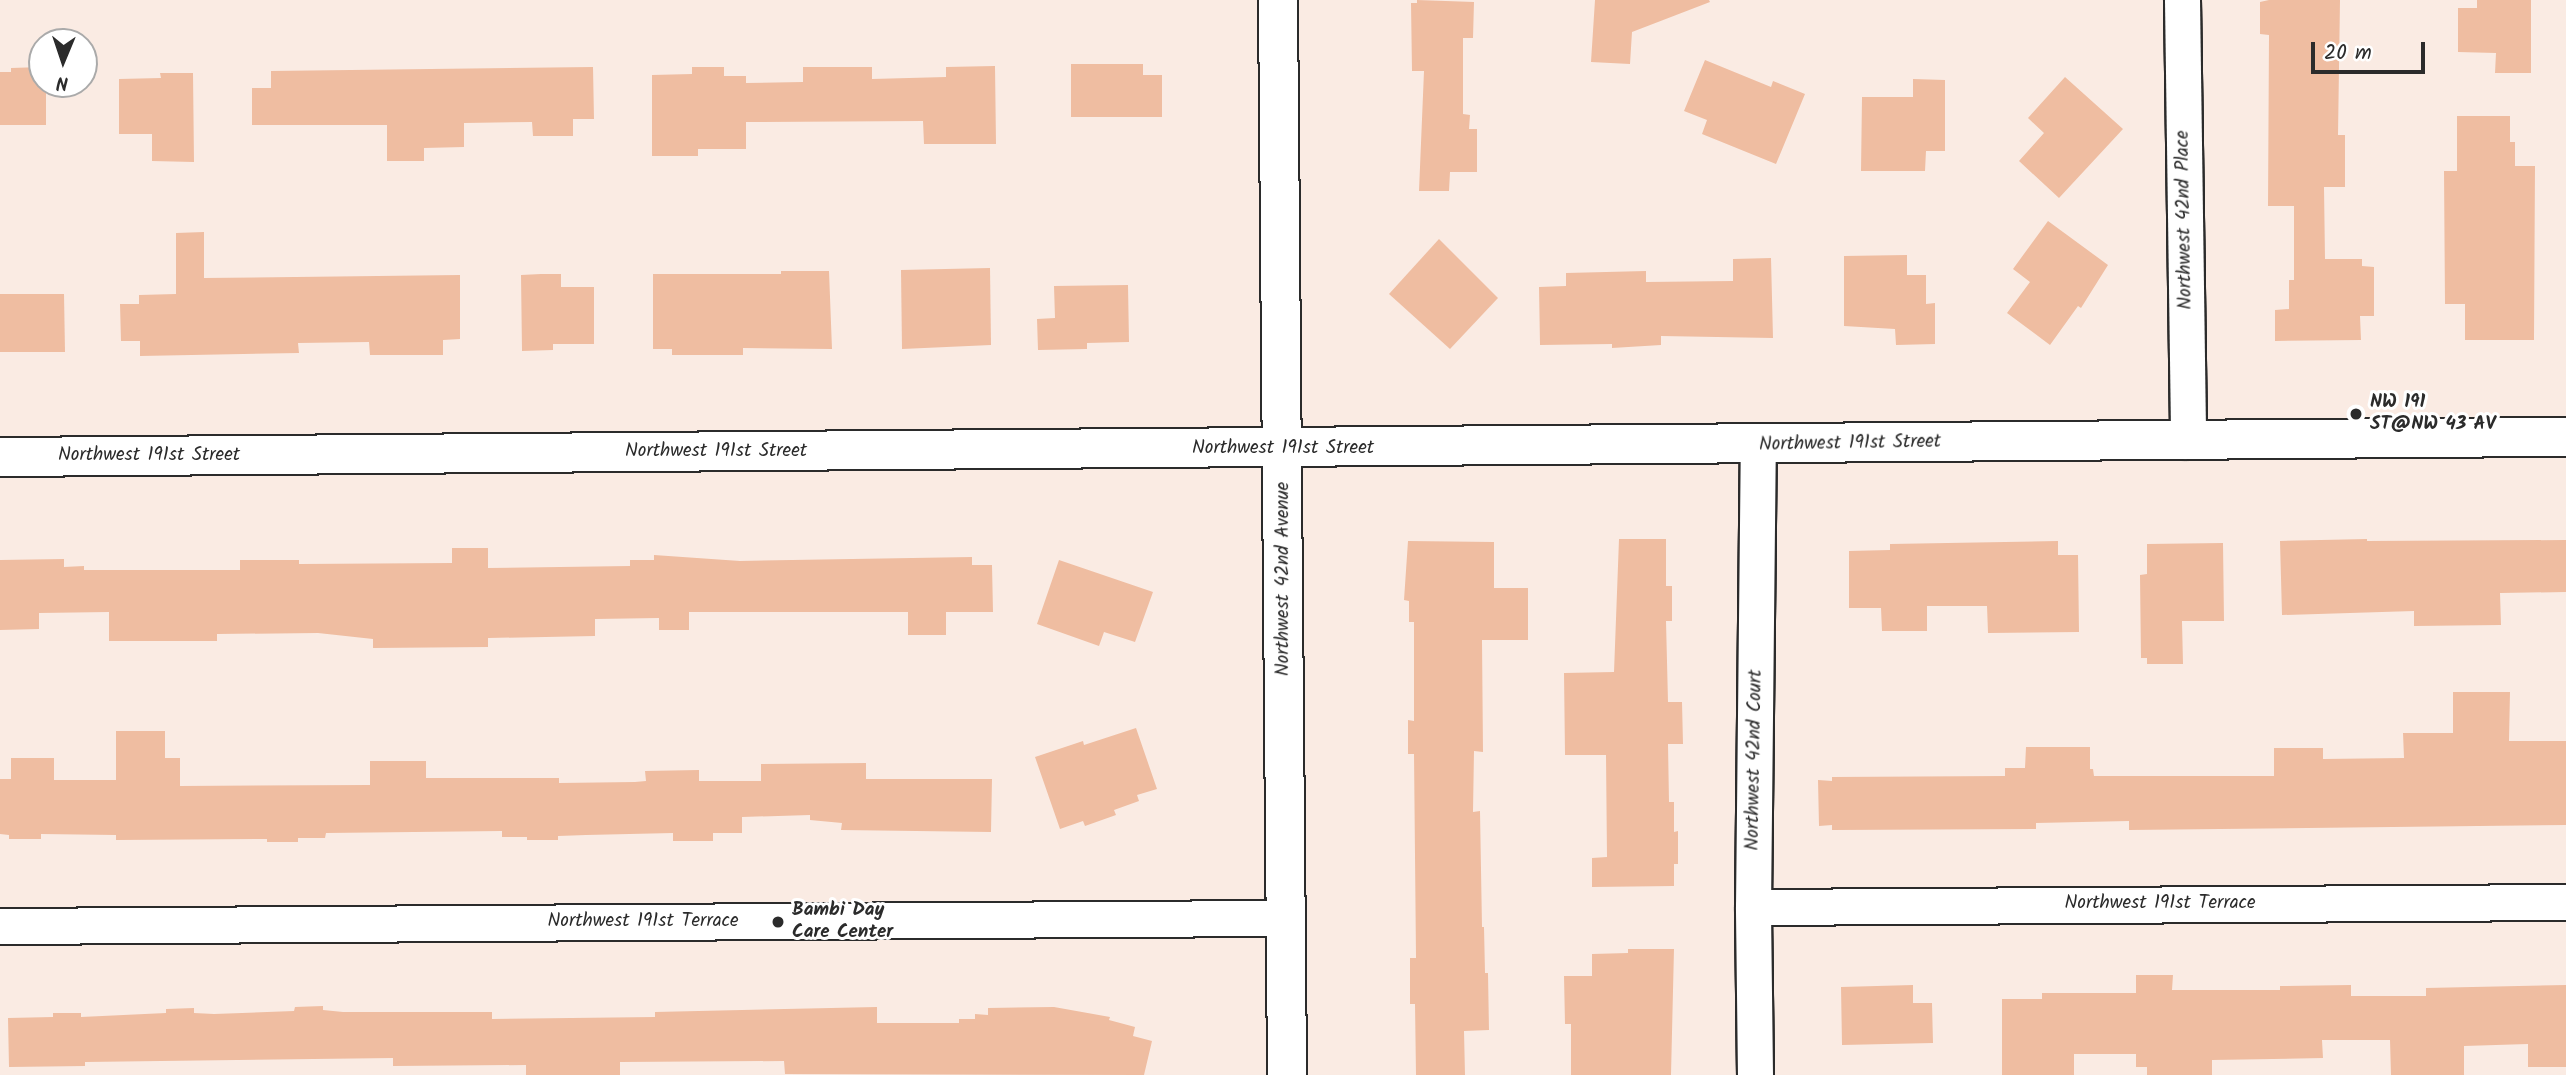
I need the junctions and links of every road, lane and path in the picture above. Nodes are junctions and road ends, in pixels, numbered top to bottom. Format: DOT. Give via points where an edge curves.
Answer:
graph roads {
  1 [pos="1278,0"];
  2 [pos="2182,0"];
  3 [pos="2566,437"];
  4 [pos="2188,441"];
  5 [pos="1758,444"];
  6 [pos="1283,449"];
  7 [pos="0,457"];
  8 [pos="2566,902"];
  9 [pos="1753,907"];
  10 [pos="1286,918"];
  11 [pos="0,926"];
  12 [pos="1287,1075"];
  13 [pos="1755,1075"];
  1 -- 6 [label="street, Northwest 42nd Avenue"];
  2 -- 4 [label="street, Northwest 42nd Place"];
  3 -- 4 [label="street, Northwest 191st Street"];
  4 -- 5 [label="street, Northwest 191st Street"];
  5 -- 6 [label="street, Northwest 191st Street"];
  5 -- 9 [label="street, Northwest 42nd Court"];
  6 -- 7 [label="street, Northwest 191st Street"];
  6 -- 10 [label="street, Northwest 42nd Avenue"];
  8 -- 9 [label="street, Northwest 191st Terrace"];
  9 -- 13 [label="street, Northwest 42nd Court"];
  10 -- 11 [label="street, Northwest 191st Terrace"];
  10 -- 12 [label="street, Northwest 42nd Avenue"];
}
